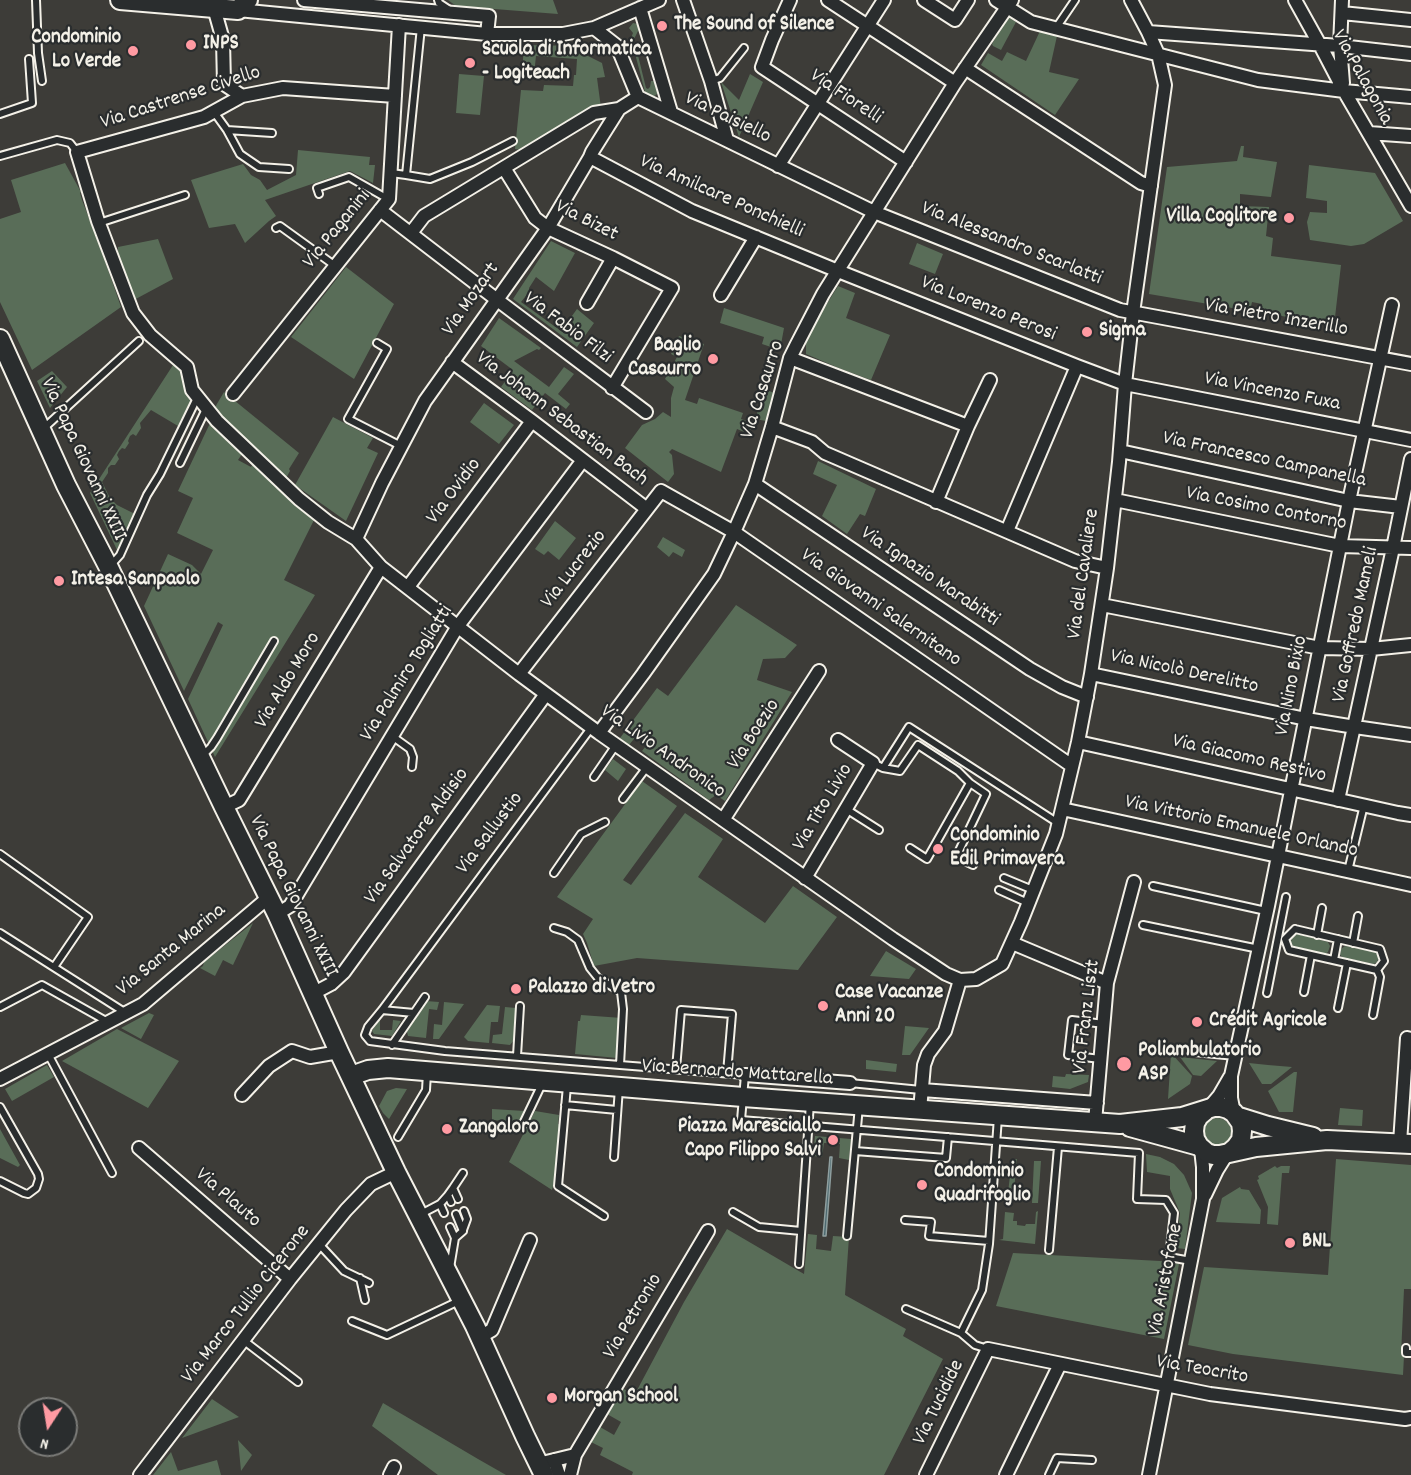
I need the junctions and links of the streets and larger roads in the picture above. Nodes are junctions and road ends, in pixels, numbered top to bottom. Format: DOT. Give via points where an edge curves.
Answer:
graph roads {
  1 [pos="120,0"];
  2 [pos="304,0"];
  3 [pos="659,0"];
  4 [pos="683,0"];
  5 [pos="790,0"];
  6 [pos="828,0"];
  7 [pos="884,0"];
  8 [pos="924,0"];
  9 [pos="968,0"];
  10 [pos="996,0"];
  11 [pos="1131,0"];
  12 [pos="1295,0"];
  13 [pos="1342,0"];
  14 [pos="327,1"];
  15 [pos="1010,4"];
  16 [pos="243,5"];
  17 [pos="214,8"];
  18 [pos="640,8"];
  19 [pos="411,9"];
  20 [pos="1342,14"];
  21 [pos="1411,20"];
  22 [pos="409,26"];
  23 [pos="868,26"];
  24 [pos="594,28"];
  25 [pos="1148,32"];
  26 [pos="487,34"];
  27 [pos="1320,45"];
  28 [pos="1340,46"];
  29 [pos="1158,54"];
  30 [pos="1411,54"];
  31 [pos="965,68"];
  32 [pos="955,83"];
  33 [pos="1344,91"];
  34 [pos="242,96"];
  35 [pos="395,96"];
  36 [pos="638,97"];
  37 [pos="1411,97"];
  38 [pos="819,104"];
  39 [pos="619,109"];
  40 [pos="671,112"];
  41 [pos="1369,133"];
  42 [pos="1411,136"];
  43 [pos="727,141"];
  44 [pos="591,158"];
  45 [pos="906,162"];
  46 [pos="778,166"];
  47 [pos="504,168"];
  48 [pos="1151,186"];
  49 [pos="1410,199"];
  50 [pos="380,210"];
  51 [pos="874,212"];
  52 [pos="548,228"];
  53 [pos="411,233"];
  54 [pos="756,237"];
  55 [pos="613,258"];
  56 [pos="838,271"];
  57 [pos="721,295"];
  58 [pos="496,299"];
  59 [pos="587,303"];
  60 [pos="1392,305"];
  61 [pos="1133,313"];
  62 [pos="0,339"];
  63 [pos="790,358"];
  64 [pos="1381,358"];
  65 [pos="452,362"];
  66 [pos="1411,364"];
  67 [pos="1077,366"];
  68 [pos="990,380"];
  69 [pos="1125,384"];
  70 [pos="612,388"];
  71 [pos="232,394"];
  72 [pos="646,412"];
  73 [pos="532,421"];
  74 [pos="968,426"];
  75 [pos="772,427"];
  76 [pos="1365,431"];
  77 [pos="1411,440"];
  78 [pos="1120,451"];
  79 [pos="1411,459"];
  80 [pos="584,460"];
  81 [pos="755,484"];
  82 [pos="661,491"];
  83 [pos="1115,500"];
  84 [pos="936,501"];
  85 [pos="1349,501"];
  86 [pos="1401,507"];
  87 [pos="647,509"];
  88 [pos="1007,531"];
  89 [pos="734,532"];
  90 [pos="356,539"];
  91 [pos="1340,546"];
  92 [pos="1393,548"];
  93 [pos="1411,548"];
  94 [pos="381,567"];
  95 [pos="1107,568"];
  96 [pos="408,587"];
  97 [pos="1102,605"];
  98 [pos="458,626"];
  99 [pos="1411,645"];
  100 [pos="1320,648"];
  101 [pos="1371,649"];
  102 [pos="819,671"];
  103 [pos="519,674"];
  104 [pos="1091,674"];
  105 [pos="546,694"];
  106 [pos="1087,696"];
  107 [pos="1306,719"];
  108 [pos="1355,727"];
  109 [pos="595,730"];
  110 [pos="1411,735"];
  111 [pos="838,740"];
  112 [pos="1078,742"];
  113 [pos="1072,766"];
  114 [pos="1292,789"];
  115 [pos="1338,800"];
  116 [pos="224,807"];
  117 [pos="1062,809"];
  118 [pos="1411,815"];
  119 [pos="723,820"];
  120 [pos="1278,856"];
  121 [pos="805,879"];
  122 [pos="1134,882"];
  123 [pos="1411,885"];
  124 [pos="268,897"];
  125 [pos="277,914"];
  126 [pos="1012,943"];
  127 [pos="960,980"];
  128 [pos="1107,983"];
  129 [pos="314,993"];
  130 [pos="1411,1039"];
  131 [pos="339,1052"];
  132 [pos="745,1075"];
  133 [pos="351,1076"];
  134 [pos="1231,1076"];
  135 [pos="0,1079"];
  136 [pos="850,1083"];
  137 [pos="922,1090"];
  138 [pos="242,1095"];
  139 [pos="1097,1103"];
  140 [pos="920,1110"];
  141 [pos="1206,1110"];
  142 [pos="1235,1114"];
  143 [pos="1095,1122"];
  144 [pos="1120,1124"];
  145 [pos="1327,1140"];
  146 [pos="1405,1144"];
  147 [pos="139,1148"];
  148 [pos="1200,1148"];
  149 [pos="1228,1153"];
  150 [pos="396,1172"];
  151 [pos="1203,1199"];
  152 [pos="708,1231"];
  153 [pos="530,1240"];
  154 [pos="290,1279"];
  155 [pos="480,1337"];
  156 [pos="988,1349"];
  157 [pos="1060,1364"];
  158 [pos="1166,1386"];
  159 [pos="1411,1418"];
  160 [pos="575,1455"];
  161 [pos="545,1466"];
  162 [pos="140,1475"];
  163 [pos="559,1475"];
  164 [pos="570,1475"];
  165 [pos="926,1475"];
  166 [pos="1006,1475"];
  167 [pos="1149,1475"];
  1 -- 17 [label="street"];
  2 -- 14 [label="street"];
  3 -- 18 [label="street"];
  4 -- 43 [label="street"];
  5 -- 38 [label="street, Via Fiorelli" via="762,67"];
  6 -- 23 [label="street"];
  7 -- 23 [label="street"];
  8 -- 9 [label="street" via="955,20"];
  10 -- 15 [label="street"];
  11 -- 25 [label="street, Via del Cavaliere"];
  12 -- 27 [label="street, Via Palagonia"];
  13 -- 20 [label="street"];
  14 -- 19 [label="street"];
  15 -- 29 [label="street" via="1031,22"];
  15 -- 31 [label="street, Via Casaurro"];
  16 -- 17 [label="street"];
  16 -- 22 [label="street"];
  17 -- 34 [label="street" via="223,40 224,84"];
  18 -- 24 [label="street"];
  18 -- 40 [label="street"];
  19 -- 22 [label="street, Via Paganini"];
  19 -- 26 [label="street" via="489,16"];
  20 -- 21 [label="street"];
  20 -- 28 [label="street"];
  22 -- 26 [label="street"];
  22 -- 35 [label="street, Via Paganini"];
  23 -- 32 [label="street"];
  23 -- 38 [label="street"];
  24 -- 26 [label="street" via="563,34"];
  24 -- 36 [label="street" via="616,46"];
  25 -- 27 [label="street"];
  25 -- 29 [label="street, Via del Cavaliere"];
  27 -- 28 [label="street"];
  27 -- 33 [label="street, Via Palagonia"];
  28 -- 30 [label="street"];
  28 -- 33 [label="street"];
  29 -- 33 [label="street" via="1258,80"];
  29 -- 48 [label="street, Via del Cavaliere" via="1165,85"];
  31 -- 32 [label="street, Via Casaurro"];
  31 -- 48 [label="street"];
  32 -- 45 [label="street, Via Casaurro"];
  33 -- 37 [label="street"];
  33 -- 41 [label="street, Via Palagonia"];
  34 -- 35 [label="street, Via Castrense Civello" via="283,88"];
  34 -- 90 [label="street, Via Castrense Civello" via="204,117 77,152 133,313 150,335 188,367 192,390 206,409 298,499"];
  35 -- 50 [label="street, Via Paganini" via="389,199"];
  36 -- 39 [label="street, Via Mozart"];
  36 -- 40 [label="street, Via Paisiello"];
  38 -- 45 [label="street, Via Fiorelli"];
  38 -- 46 [label="street"];
  39 -- 44 [label="street, Via Mozart"];
  39 -- 47 [label="street" via="594,113"];
  40 -- 43 [label="street, Via Paisiello"];
  41 -- 42 [label="street"];
  41 -- 49 [label="street, Via Palagonia"];
  43 -- 46 [label="street, Via Paisiello"];
  44 -- 52 [label="street, Via Mozart"];
  44 -- 54 [label="street, Via Amilcare Ponchielli" via="692,211"];
  45 -- 51 [label="street, Via Casaurro"];
  46 -- 51 [label="street, Via Paisiello"];
  47 -- 52 [label="street, Via Bizet" via="535,218"];
  47 -- 53 [label="street" via="424,216"];
  48 -- 61 [label="street, Via del Cavaliere"];
  50 -- 53 [label="street, Via Fabio Filzi"];
  50 -- 71 [label="street, Via Paganini"];
  51 -- 56 [label="street, Via Casaurro"];
  51 -- 61 [label="street, Via Alessandro Scarlatti"];
  52 -- 55 [label="street, Via Bizet"];
  52 -- 58 [label="street, Via Mozart"];
  53 -- 58 [label="street, Via Fabio Filzi"];
  54 -- 56 [label="street, Via Amilcare Ponchielli"];
  54 -- 57 [label="street"];
  55 -- 59 [label="street"];
  55 -- 70 [label="street, Via Bizet" via="672,288"];
  56 -- 63 [label="street, Via Casaurro"];
  56 -- 67 [label="street, Via Lorenzo Perosi"];
  58 -- 65 [label="street, Via Mozart"];
  58 -- 70 [label="street, Via Fabio Filzi"];
  60 -- 64 [label="street, Via Nino Bixio"];
  61 -- 64 [label="street, Via Pietro Inzerillo"];
  61 -- 69 [label="street, Via del Cavaliere"];
  62 -- 116 [label="street, Via Papa Giovanni XXIII" via="66,485"];
  63 -- 74 [label="street"];
  63 -- 75 [label="street, Via Casaurro"];
  64 -- 66 [label="street, Via Pietro Inzerillo"];
  64 -- 76 [label="street, Via Nino Bixio"];
  65 -- 73 [label="street, Via Johann Sebastian Bach"];
  65 -- 90 [label="street, Via Mozart" via="425,401"];
  67 -- 69 [label="street, Via Lorenzo Perosi"];
  67 -- 88 [label="street"];
  68 -- 74 [label="street"];
  69 -- 76 [label="street, Via Vincenzo Fuxa"];
  69 -- 78 [label="street, Via del Cavaliere"];
  70 -- 72 [label="street, Via Fabio Filzi"];
  73 -- 80 [label="street, Via Johann Sebastian Bach"];
  73 -- 96 [label="street, Via Ovidio"];
  74 -- 84 [label="street"];
  75 -- 81 [label="street, Via Casaurro"];
  75 -- 84 [label="street"];
  76 -- 77 [label="street, Via Vincenzo Fuxa"];
  76 -- 85 [label="street, Via Nino Bixio"];
  78 -- 83 [label="street, Via del Cavaliere"];
  78 -- 85 [label="street, Via Francesco Campanella"];
  79 -- 86 [label="street, Via Goffredo Mameli"];
  80 -- 87 [label="street, Via Johann Sebastian Bach"];
  80 -- 98 [label="street, Via Palmiro Togliatti"];
  81 -- 89 [label="street, Via Casaurro"];
  81 -- 106 [label="street, Via Ignazio Marabitti" via="1030,669"];
  82 -- 87 [label="street, Via Lucrezio"];
  82 -- 89 [label="street, Via Giovanni Salernitano"];
  83 -- 91 [label="street, Via Cosimo Contorno"];
  83 -- 95 [label="street, Via del Cavaliere"];
  84 -- 88 [label="street"];
  85 -- 86 [label="street, Via Francesco Campanella"];
  85 -- 91 [label="street, Via Nino Bixio"];
  86 -- 92 [label="street, Via Goffredo Mameli"];
  87 -- 103 [label="street, Via Lucrezio"];
  88 -- 95 [label="street" via="1075,561"];
  89 -- 109 [label="street, Via Casaurro" via="714,573 644,674"];
  89 -- 113 [label="street, Via Giovanni Salernitano"];
  90 -- 94 [label="street, Via Livio Andronico"];
  91 -- 92 [label="street, Via Cosimo Contorno"];
  91 -- 100 [label="street, Via Nino Bixio"];
  92 -- 93 [label="street, Via Cosimo Contorno"];
  92 -- 101 [label="street, Via Goffredo Mameli"];
  94 -- 96 [label="street, Via Livio Andronico"];
  94 -- 116 [label="street, Via Aldo Moro" via="239,800"];
  95 -- 97 [label="street, Via del Cavaliere"];
  96 -- 98 [label="street, Via Livio Andronico"];
  97 -- 100 [label="street"];
  97 -- 104 [label="street, Via del Cavaliere"];
  98 -- 103 [label="street, Via Livio Andronico"];
  98 -- 125 [label="street, Via Palmiro Togliatti" via="290,906"];
  99 -- 101 [label="street"];
  100 -- 101 [label="street"];
  100 -- 107 [label="street, Via Nino Bixio"];
  101 -- 108 [label="street, Via Goffredo Mameli"];
  102 -- 119 [label="street, Via Boezio"];
  103 -- 105 [label="street, Via Livio Andronico"];
  104 -- 106 [label="street, Via del Cavaliere"];
  104 -- 107 [label="street, Via Nicolò Derelitto"];
  105 -- 109 [label="street, Via Livio Andronico"];
  105 -- 129 [label="street, Via Salvatore Aldisio" via="344,972"];
  106 -- 112 [label="street, Via del Cavaliere"];
  107 -- 108 [label="street, Via Nicolò Derelitto"];
  107 -- 114 [label="street, Via Nino Bixio"];
  108 -- 110 [label="street, Via Nicolò Derelitto"];
  108 -- 115 [label="street, Via Goffredo Mameli"];
  109 -- 119 [label="street, Via Livio Andronico"];
  111 -- 121 [label="street, Via Tito Livio" via="878,765 846,809"];
  112 -- 113 [label="street, Via del Cavaliere"];
  112 -- 114 [label="street, Via Giacomo Restivo"];
  113 -- 117 [label="street, Via del Cavaliere"];
  114 -- 115 [label="street, Via Giacomo Restivo"];
  114 -- 120 [label="street, Via Nino Bixio"];
  115 -- 118 [label="street, Via Giacomo Restivo"];
  116 -- 124 [label="street, Via Papa Giovanni XXIII"];
  117 -- 120 [label="street, Via Vittorio Emanuele Orlando"];
  117 -- 126 [label="street, Via del Cavaliere" via="1056,834"];
  119 -- 121 [label="street, Via Livio Andronico"];
  120 -- 123 [label="street, Via Vittorio Emanuele Orlando"];
  120 -- 134 [label="street, Via Nino Bixio"];
  121 -- 127 [label="street, Via Livio Andronico"];
  122 -- 128 [label="street, Via Franz Liszt"];
  124 -- 125 [label="street, Via Papa Giovanni XXIII"];
  124 -- 135 [label="street, Via Santa Marina" via="143,1004"];
  125 -- 129 [label="street, Via Papa Giovanni XXIII"];
  126 -- 127 [label="street, Via del Cavaliere" via="1002,964 976,979"];
  126 -- 128 [label="street"];
  127 -- 137 [label="street" via="945,1030 924,1065"];
  128 -- 139 [label="street, Via Franz Liszt"];
  129 -- 131 [label="street, Via Papa Giovanni XXIII"];
  130 -- 146 [label="street" via="1407,1038"];
  131 -- 133 [label="street, Via Papa Giovanni XXIII"];
  131 -- 138 [label="street" via="310,1057 292,1051 269,1066"];
  132 -- 136 [label="street"];
  133 -- 140 [label="street, Via Bernardo Mattarella" via="388,1068"];
  133 -- 150 [label="street, Via Papa Giovanni XXIII"];
  134 -- 141 [label="street"];
  134 -- 142 [label="street"];
  137 -- 139 [label="street"];
  137 -- 140 [label="street"];
  139 -- 143 [label="street, Via Franz Liszt"];
  140 -- 143 [label="street, Via Bernardo Mattarella"];
  141 -- 142 [label="street" via="1221,1107"];
  141 -- 144 [label="street" via="1182,1117"];
  141 -- 148 [label="street" via="1195,1123 1195,1139"];
  142 -- 145 [label="street"];
  142 -- 149 [label="street" via="1241,1140"];
  143 -- 144 [label="street, Via Bernardo Mattarella"];
  144 -- 148 [label="street"];
  145 -- 146 [label="street"];
  145 -- 149 [label="street"];
  147 -- 154 [label="street, Via Plauto"];
  148 -- 149 [label="street" via="1214,1155"];
  148 -- 151 [label="street"];
  149 -- 151 [label="street"];
  150 -- 154 [label="street, Via Marco Tullio Cicerone" via="371,1184"];
  150 -- 155 [label="street, Via Papa Giovanni XXIII"];
  151 -- 158 [label="street, Via Aristofane"];
  152 -- 160 [label="street, Via Petronio"];
  153 -- 155 [label="street" via="492,1330"];
  154 -- 162 [label="street, Via Marco Tullio Cicerone"];
  155 -- 161 [label="street, Via Papa Giovanni XXIII"];
  156 -- 157 [label="street, Via Teocrito"];
  156 -- 165 [label="street, Via Tucidide"];
  157 -- 158 [label="street, Via Teocrito"];
  157 -- 166 [label="street"];
  158 -- 159 [label="street, Via Teocrito"];
  158 -- 167 [label="street, Via Aristofane"];
  160 -- 161 [label="street"];
  160 -- 164 [label="street, Via Petronio"];
  161 -- 163 [label="street"];
}
